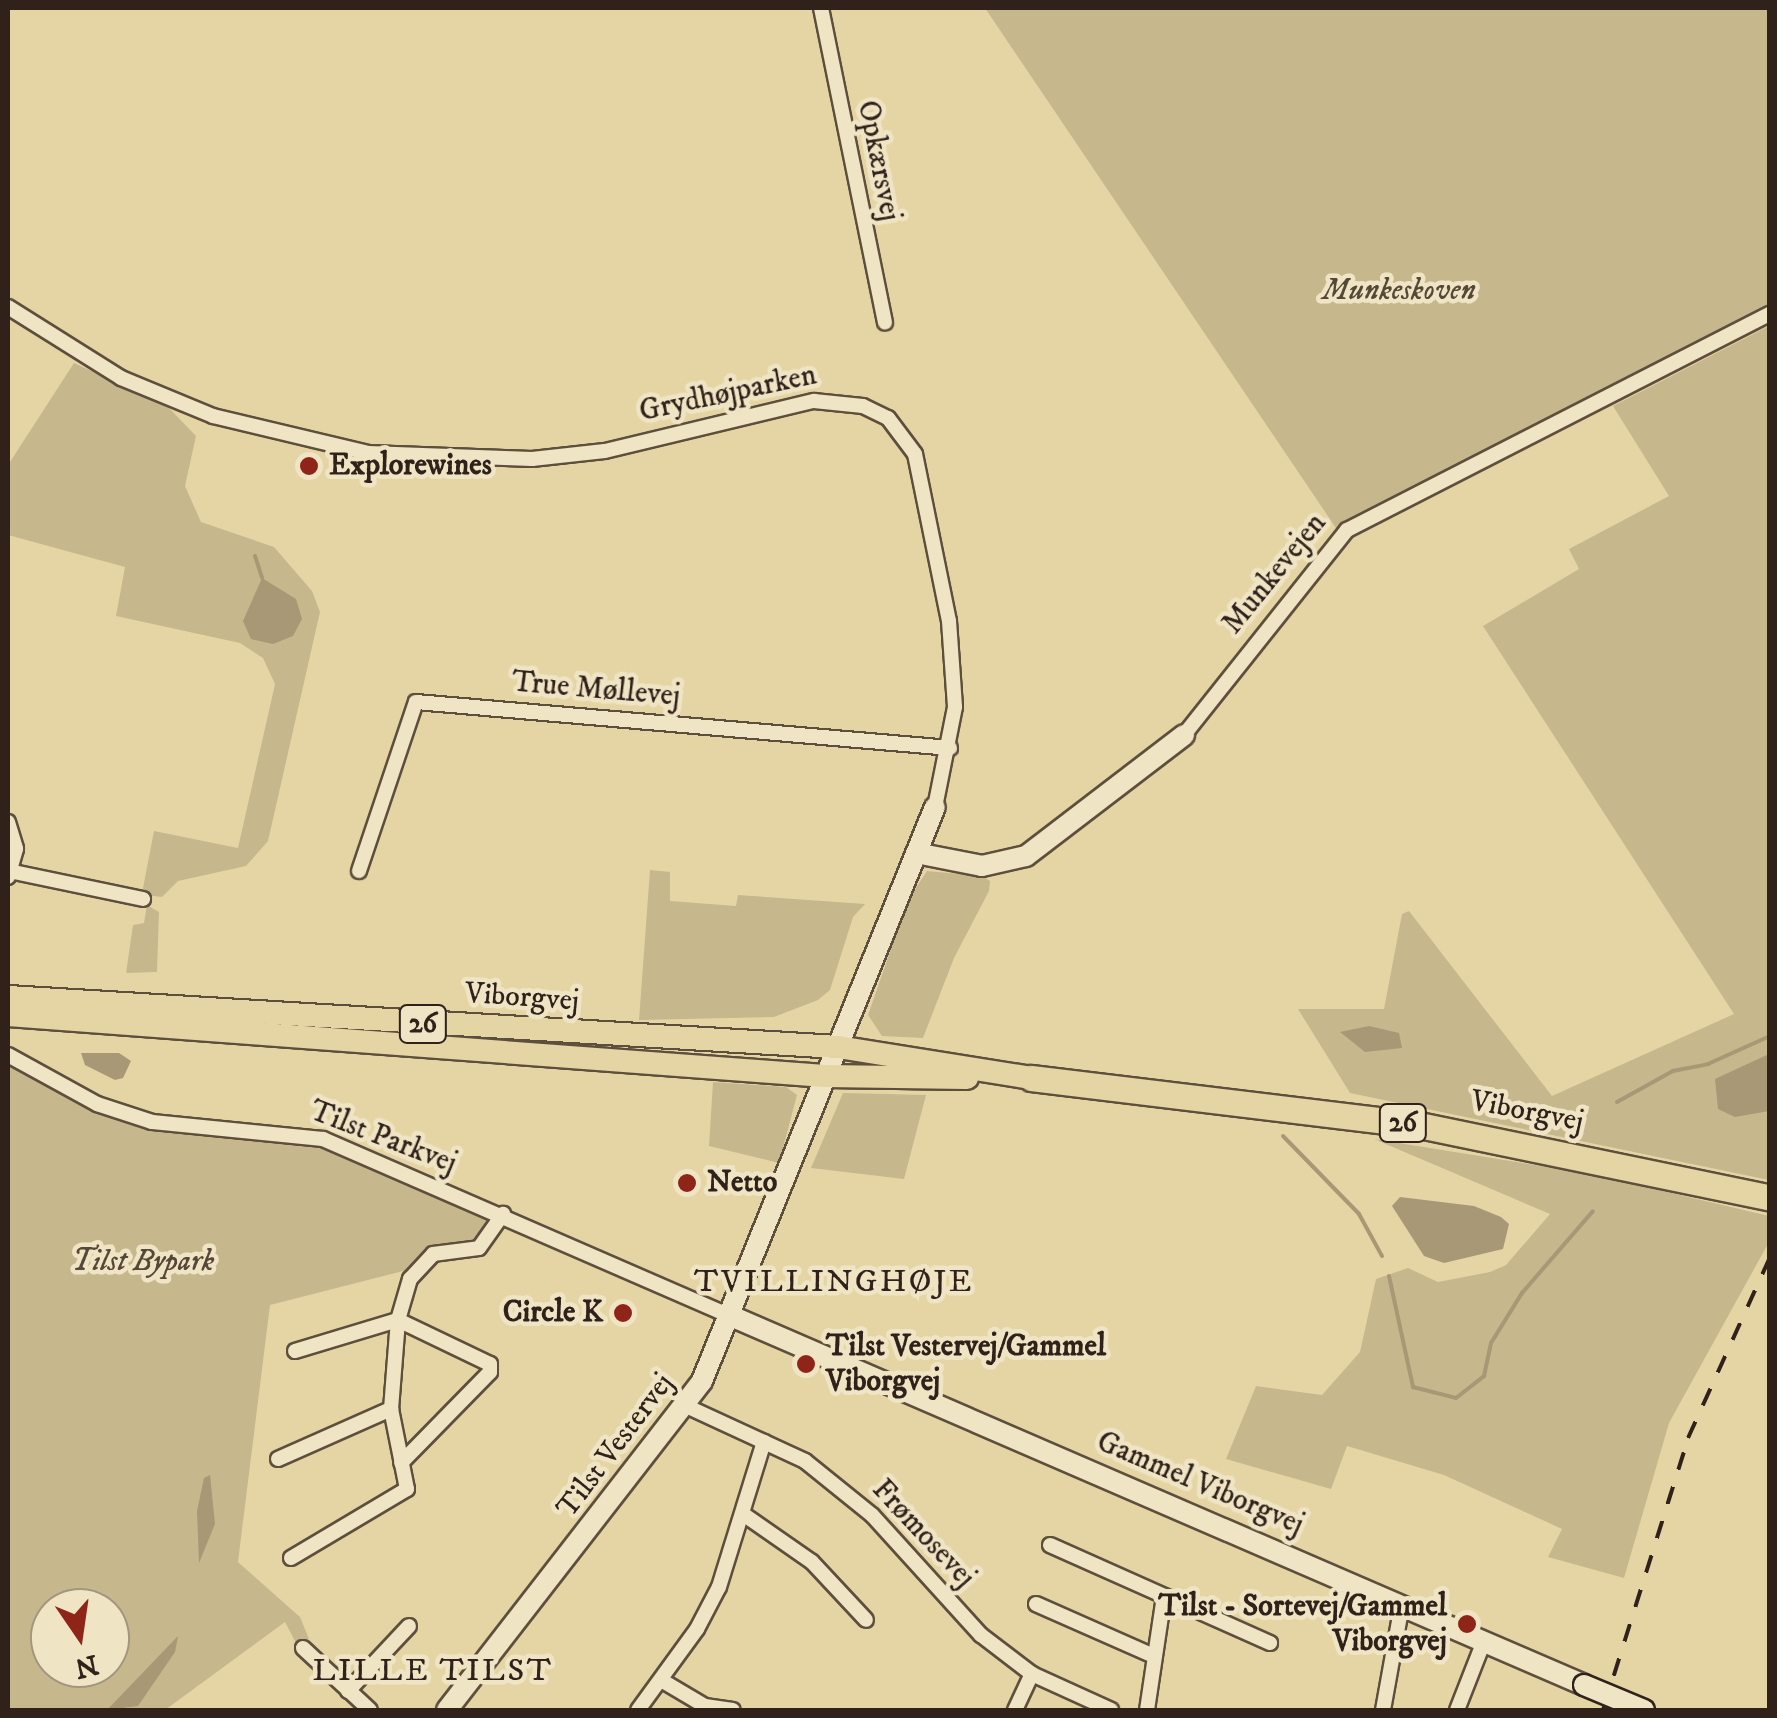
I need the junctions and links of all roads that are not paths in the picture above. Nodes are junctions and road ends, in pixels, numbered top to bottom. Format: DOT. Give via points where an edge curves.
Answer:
graph roads {
  1 [pos="822,8"];
  2 [pos="8,307"];
  3 [pos="1770,314"];
  4 [pos="884,324"];
  5 [pos="1184,735"];
  6 [pos="950,748"];
  7 [pos="935,806"];
  8 [pos="8,822"];
  9 [pos="916,854"];
  10 [pos="359,871"];
  11 [pos="8,874"];
  12 [pos="143,899"];
  13 [pos="8,997"];
  14 [pos="8,1015"];
  15 [pos="838,1047"];
  16 [pos="8,1055"];
  17 [pos="825,1076"];
  18 [pos="1031,1078"];
  19 [pos="1770,1198"];
  20 [pos="503,1214"];
  21 [pos="731,1316"];
  22 [pos="398,1320"];
  23 [pos="294,1351"];
  24 [pos="686,1406"];
  25 [pos="392,1409"];
  26 [pos="764,1442"];
  27 [pos="278,1459"];
  28 [pos="400,1463"];
  29 [pos="743,1514"];
  30 [pos="1050,1544"];
  31 [pos="291,1558"];
  32 [pos="1164,1596"];
  33 [pos="1036,1604"];
  34 [pos="1402,1604"];
  35 [pos="866,1620"];
  36 [pos="409,1626"];
  37 [pos="1484,1640"];
  38 [pos="1270,1643"];
  39 [pos="302,1648"];
  40 [pos="1154,1656"];
  41 [pos="1032,1674"];
  42 [pos="661,1680"];
  43 [pos="348,1691"];
  44 [pos="370,1710"];
  45 [pos="447,1710"];
  46 [pos="638,1710"];
  47 [pos="733,1710"];
  48 [pos="1015,1710"];
  49 [pos="1111,1710"];
  50 [pos="1146,1710"];
  51 [pos="1383,1710"];
  52 [pos="1456,1710"];
  53 [pos="1645,1710"];
  1 -- 4 [label="street, Opkærsvej"];
  2 -- 6 [label="street, Grydhøjparken" via="121,378 214,416 368,453 532,459 605,451 814,401 863,406 888,418 916,454 948,621 955,685"];
  3 -- 5 [label="street, Munkevejen" via="1347,530"];
  5 -- 9 [label="street, Munkevejen" via="1026,856 982,866"];
  6 -- 7 [label="street, Grydhøjparken"];
  6 -- 10 [label="street, True Møllevej" via="416,702"];
  7 -- 9 [label="street, Grydhøjparken"];
  8 -- 11 [label="street" via="16,849"];
  9 -- 15 [label="street, Grydhøjparken"];
  11 -- 12 [label="street"];
  13 -- 15 [label="main road, Viborgvej / 26"];
  14 -- 17 [label="main road, Viborgvej / 26"];
  15 -- 17 [label="street, Grydhøjparken"];
  15 -- 18 [label="main road, Viborgvej / 26"];
  16 -- 20 [label="street, Tilst Parkvej" via="122,1113 322,1139"];
  17 -- 18 [label="main road, Viborgvej / 26"];
  17 -- 21 [label="street, Tilst Vestervej"];
  18 -- 19 [label="highway, Viborgvej / 26" via="1419,1125"];
  20 -- 21 [label="street, Tilst Parkvej"];
  20 -- 22 [label="street" via="479,1248 433,1254 418,1264"];
  21 -- 24 [label="street, Tilst Vestervej"];
  21 -- 34 [label="street, Gammel Viborgvej"];
  22 -- 23 [label="street"];
  22 -- 25 [label="street"];
  22 -- 28 [label="street" via="490,1364 490,1372"];
  24 -- 26 [label="street, Frømosevej"];
  24 -- 45 [label="street, Tilst Vestervej"];
  25 -- 27 [label="street"];
  25 -- 28 [label="street"];
  26 -- 29 [label="street"];
  26 -- 41 [label="street, Frømosevej" via="805,1462 872,1515 981,1636"];
  28 -- 31 [label="street" via="407,1489"];
  29 -- 35 [label="street" via="812,1562"];
  29 -- 42 [label="street" via="719,1586"];
  30 -- 32 [label="street"];
  32 -- 38 [label="street"];
  32 -- 40 [label="street"];
  33 -- 40 [label="street"];
  34 -- 37 [label="street, Gammel Viborgvej"];
  34 -- 51 [label="street"];
  36 -- 43 [label="street"];
  37 -- 52 [label="street"];
  37 -- 53 [label="street, Gammel Viborgvej, bridge"];
  39 -- 43 [label="street"];
  40 -- 50 [label="street"];
  41 -- 48 [label="street"];
  41 -- 49 [label="street, Frømosevej"];
  42 -- 46 [label="street"];
  42 -- 47 [label="street" via="704,1706"];
  43 -- 44 [label="street"];
}
